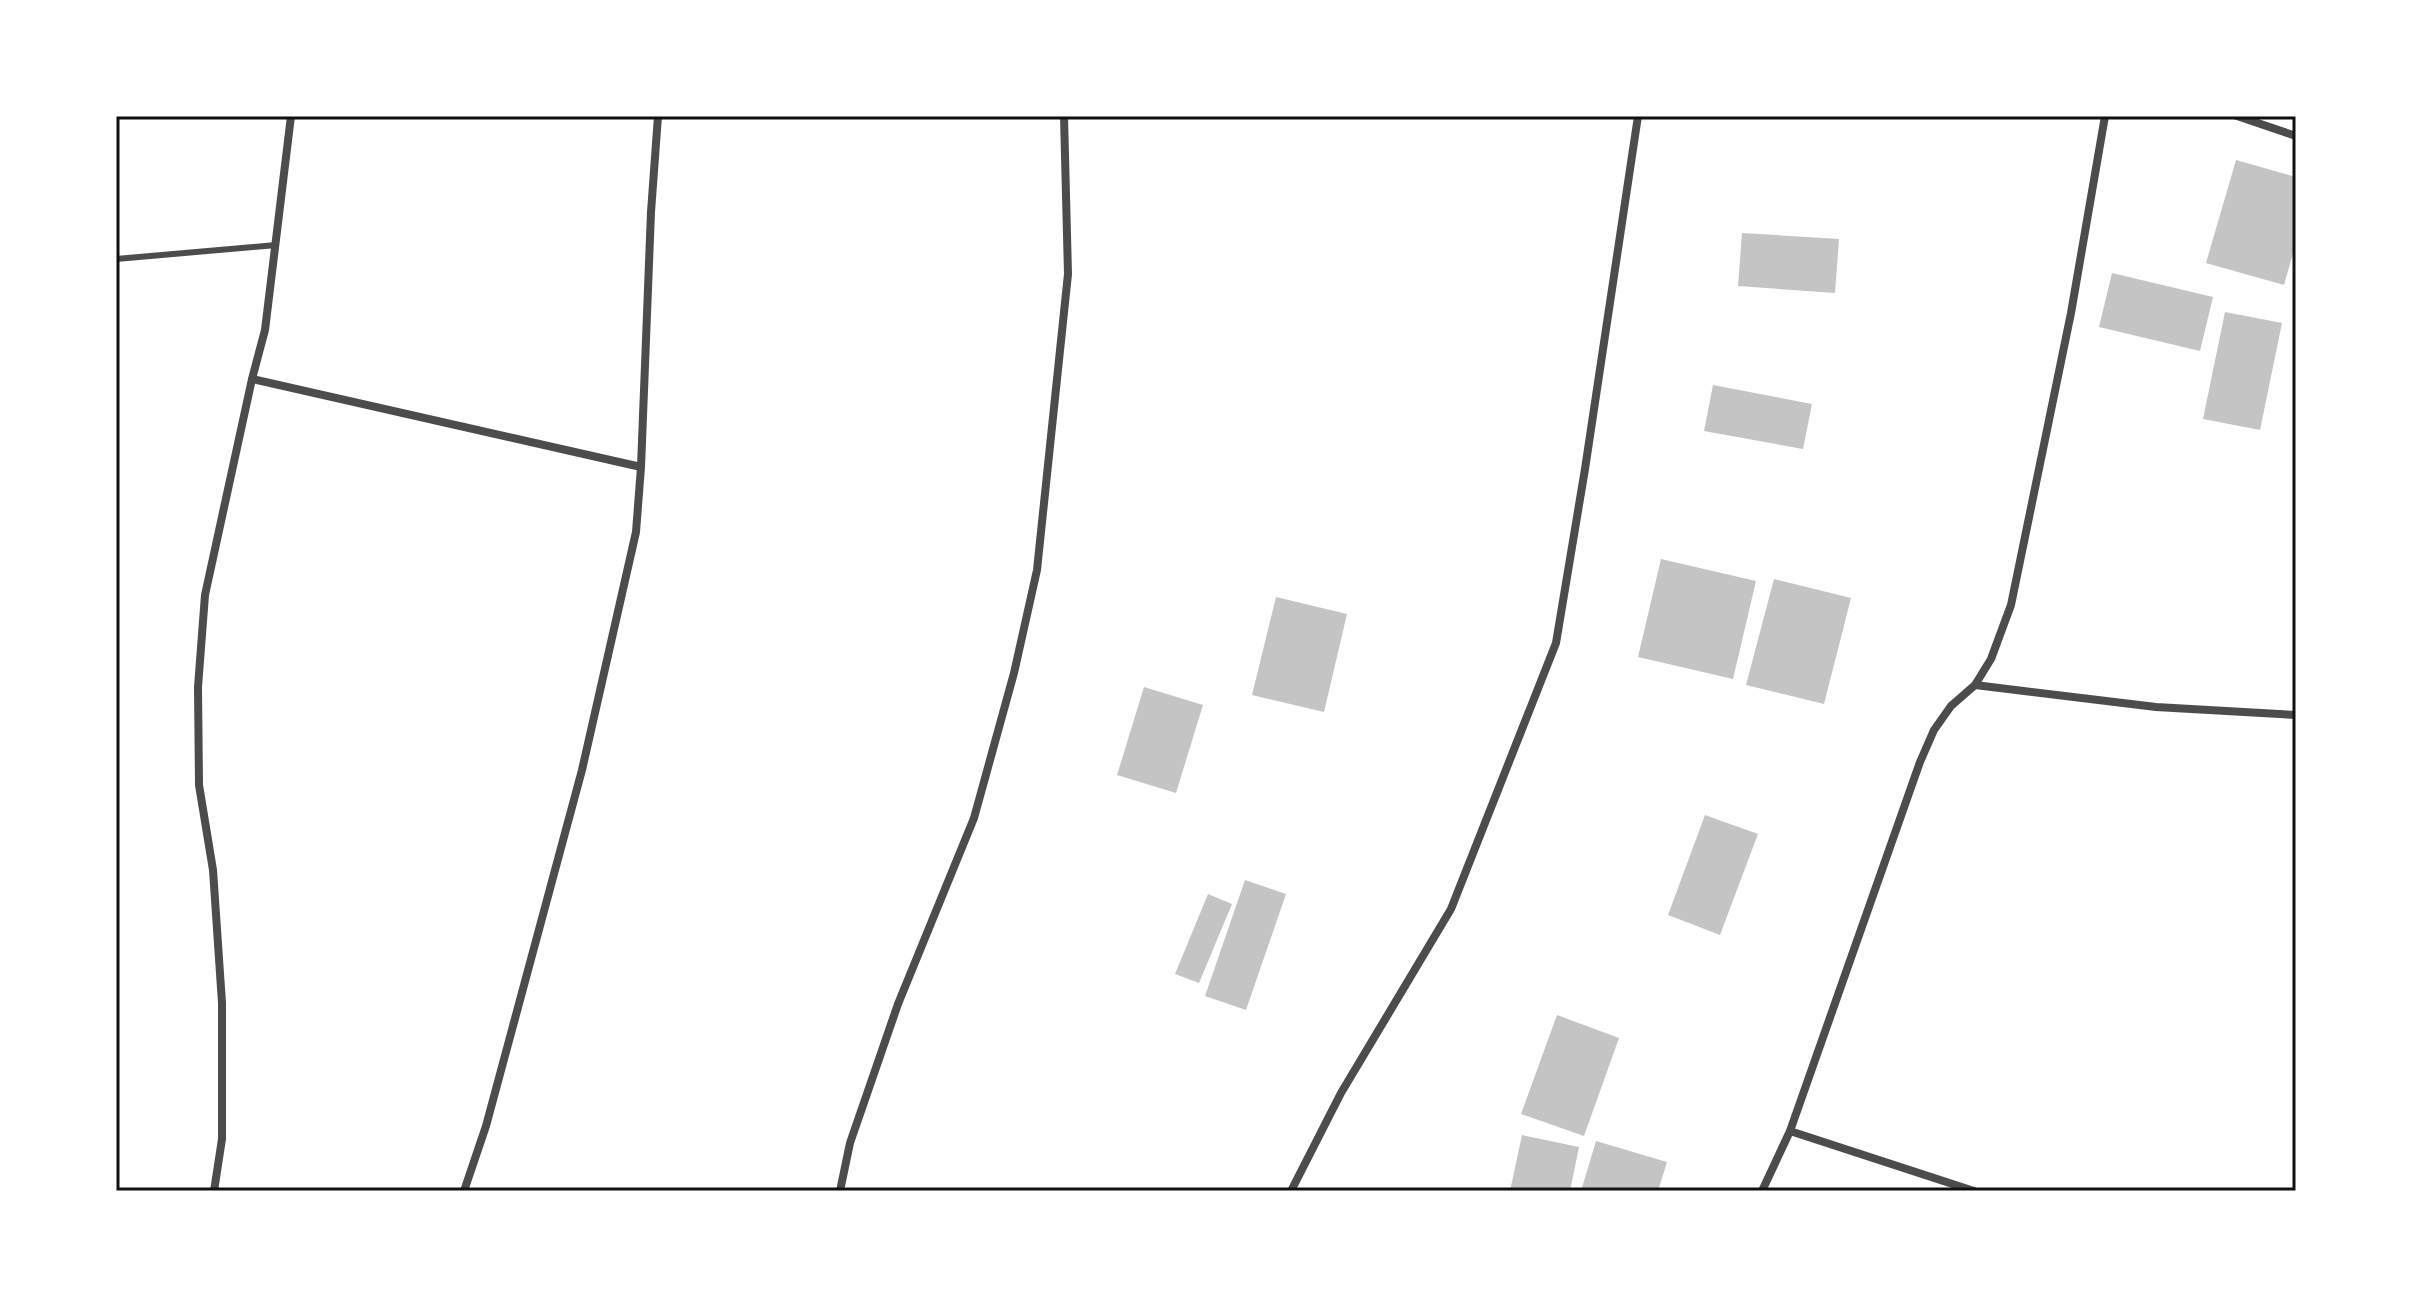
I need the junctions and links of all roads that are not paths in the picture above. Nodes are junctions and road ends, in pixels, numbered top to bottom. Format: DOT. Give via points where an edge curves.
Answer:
graph roads {
  1 [pos="291,116"];
  2 [pos="658,116"];
  3 [pos="1064,116"];
  4 [pos="1638,116"];
  5 [pos="2105,116"];
  6 [pos="2237,116"];
  7 [pos="2296,136"];
  8 [pos="276,245"];
  9 [pos="116,259"];
  10 [pos="252,379"];
  11 [pos="641,467"];
  12 [pos="1975,685"];
  13 [pos="2296,715"];
  14 [pos="1790,1131"];
  15 [pos="214,1191"];
  16 [pos="464,1191"];
  17 [pos="840,1191"];
  18 [pos="1291,1191"];
  19 [pos="1762,1191"];
  20 [pos="1974,1191"];
  1 -- 8 [label="street"];
  2 -- 11 [label="street"];
  3 -- 17 [label="street" via="1068,274 1037,570 974,818 898,1004 850,1143"];
  4 -- 18 [label="street" via="1556,643 1451,909 1341,1093"];
  5 -- 12 [label="street" via="2011,605"];
  6 -- 7 [label="street"];
  8 -- 9 [label="lane"];
  8 -- 10 [label="street" via="265,330"];
  10 -- 11 [label="street"];
  10 -- 15 [label="street" via="205,595 198,687 199,785 213,870 222,1003 222,1139"];
  11 -- 16 [label="street" via="636,532 582,770"];
  12 -- 13 [label="street" via="2156,707"];
  12 -- 14 [label="street" via="1951,706 1920,762"];
  14 -- 19 [label="street"];
  14 -- 20 [label="street"];
}
